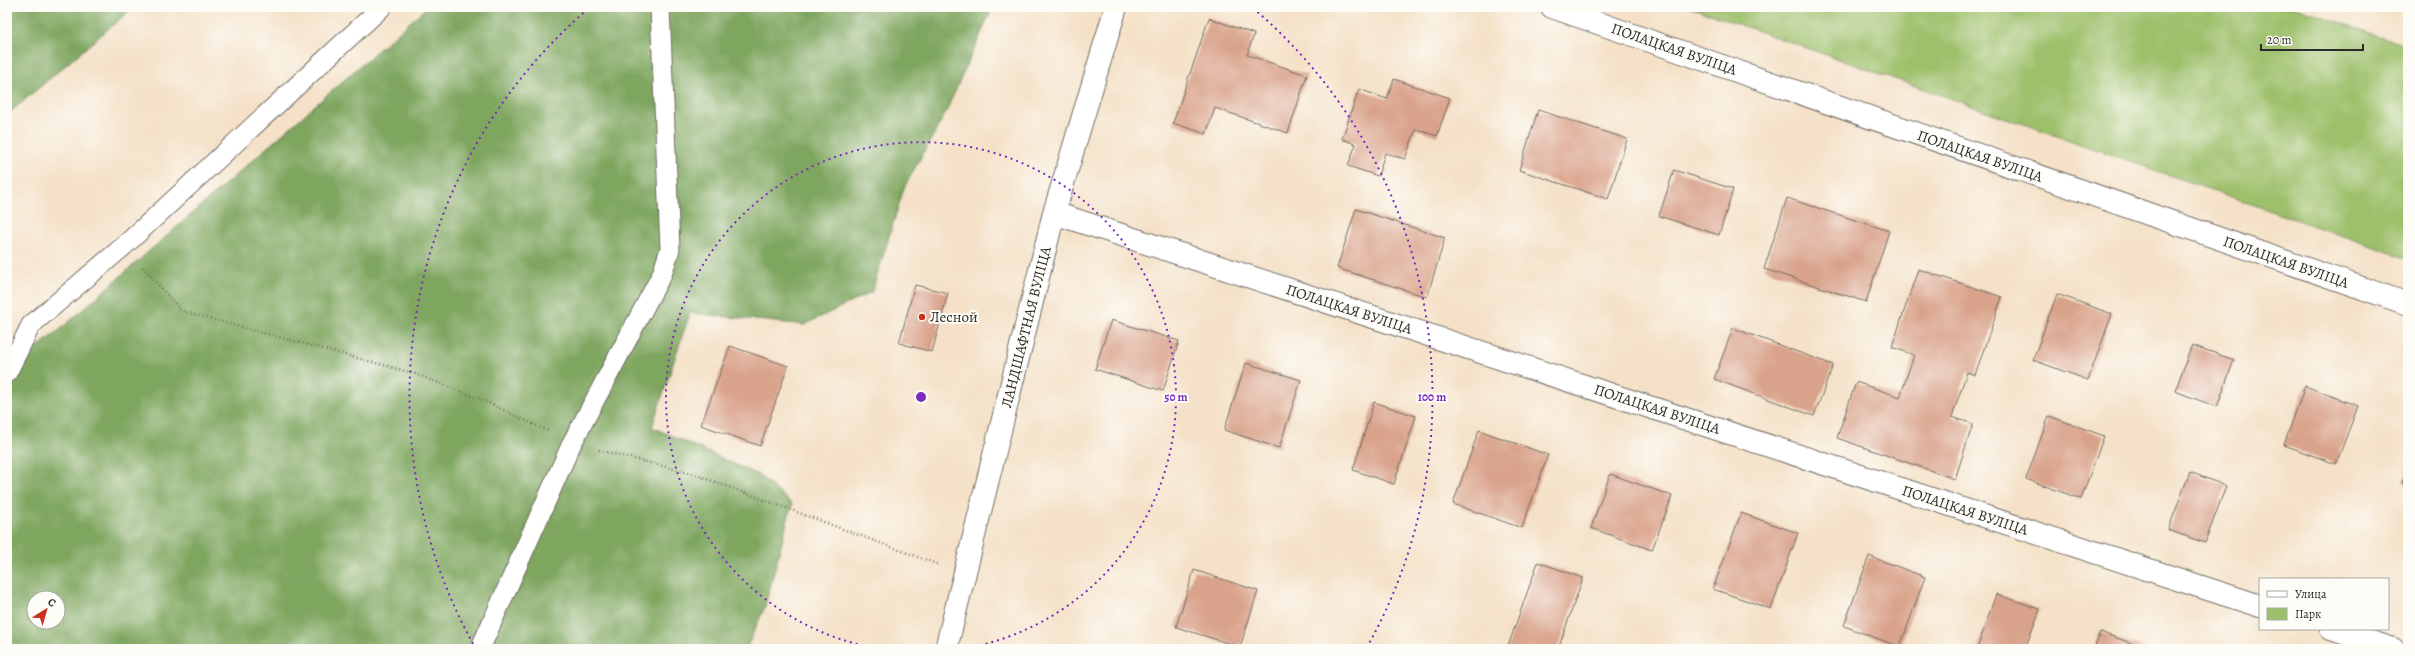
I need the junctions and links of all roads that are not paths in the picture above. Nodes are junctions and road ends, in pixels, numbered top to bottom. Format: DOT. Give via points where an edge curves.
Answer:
graph roads {
  1 [pos="382,7"];
  2 [pos="660,7"];
  3 [pos="1116,7"];
  4 [pos="1552,7"];
  5 [pos="1054,213"];
  6 [pos="2408,304"];
  7 [pos="7,373"];
  8 [pos="2259,606"];
  9 [pos="2334,630"];
  10 [pos="480,649"];
  11 [pos="946,649"];
  12 [pos="2393,649"];
  1 -- 7 [label="lane" via="125,245 31,325"];
  2 -- 10 [label="lane" via="670,249 662,274 572,443"];
  3 -- 5 [label="street, ЛАНДШАФТНАЯ ВУЛІЦА"];
  4 -- 6 [label="street, ПОЛАЦКАЯ ВУЛІЦА"];
  5 -- 8 [label="street, ПОЛАЦКАЯ ВУЛІЦА"];
  5 -- 11 [label="street, ЛАНДШАФТНАЯ ВУЛІЦА"];
  9 -- 12 [label="street"];
}
